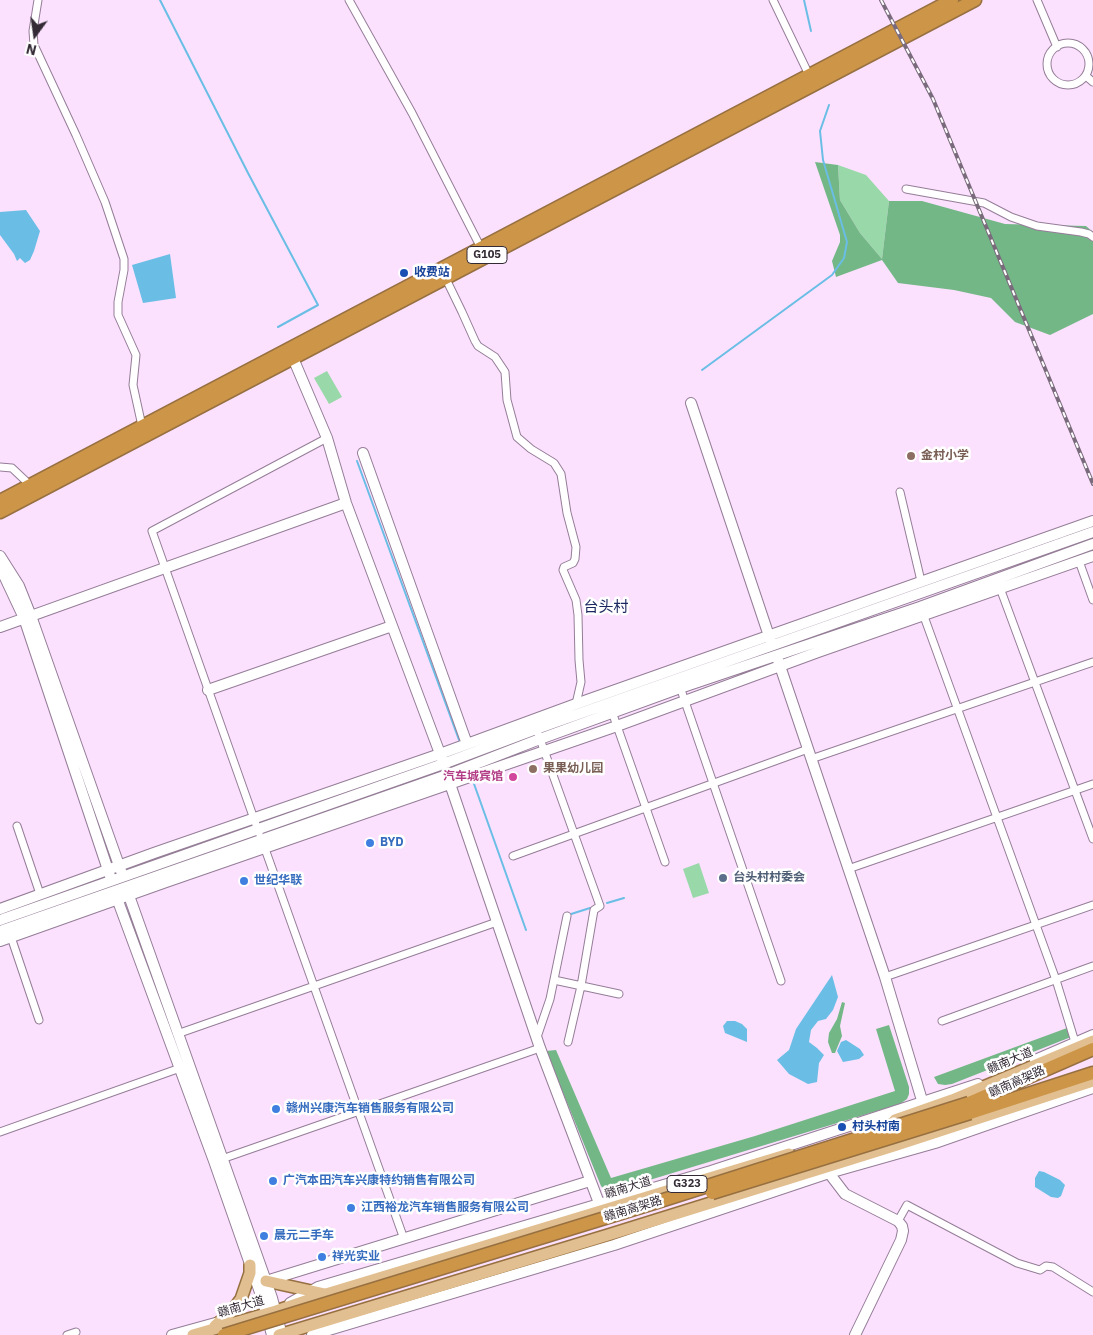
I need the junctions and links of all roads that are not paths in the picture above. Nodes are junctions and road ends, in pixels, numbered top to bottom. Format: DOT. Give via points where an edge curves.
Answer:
graph roads {
  1 [pos="38,0"];
  2 [pos="349,0"];
  3 [pos="773,0"];
  4 [pos="952,0"];
  5 [pos="975,0"];
  6 [pos="1037,0"];
  7 [pos="1057,47"];
  8 [pos="1086,76"];
  9 [pos="811,80"];
  10 [pos="1093,82"];
  11 [pos="906,189"];
  12 [pos="1093,237"];
  13 [pos="481,248"];
  14 [pos="446,279"];
  15 [pos="291,354"];
  16 [pos="691,403"];
  17 [pos="142,426"];
  18 [pos="327,438"];
  19 [pos="363,453"];
  20 [pos="0,466"];
  21 [pos="30,485"];
  22 [pos="900,492"];
  23 [pos="0,501"];
  24 [pos="346,503"];
  25 [pos="0,512"];
  26 [pos="1093,521"];
  27 [pos="1093,532"];
  28 [pos="1093,544"];
  29 [pos="0,556"];
  30 [pos="1093,556"];
  31 [pos="1079,561"];
  32 [pos="0,567"];
  33 [pos="165,568"];
  34 [pos="921,581"];
  35 [pos="1000,588"];
  36 [pos="1093,600"];
  37 [pos="922,611"];
  38 [pos="27,617"];
  39 [pos="392,626"];
  40 [pos="0,627"];
  41 [pos="769,636"];
  42 [pos="774,650"];
  43 [pos="1093,662"];
  44 [pos="780,666"];
  45 [pos="677,679"];
  46 [pos="1035,682"];
  47 [pos="208,690"];
  48 [pos="684,700"];
  49 [pos="609,703"];
  50 [pos="576,704"];
  51 [pos="957,709"];
  52 [pos="617,726"];
  53 [pos="536,729"];
  54 [pos="466,744"];
  55 [pos="544,751"];
  56 [pos="809,754"];
  57 [pos="442,759"];
  58 [pos="448,780"];
  59 [pos="713,784"];
  60 [pos="1093,784"];
  61 [pos="1075,790"];
  62 [pos="646,808"];
  63 [pos="997,817"];
  64 [pos="256,824"];
  65 [pos="17,826"];
  66 [pos="574,834"];
  67 [pos="1093,839"];
  68 [pos="263,843"];
  69 [pos="513,856"];
  70 [pos="665,862"];
  71 [pos="848,869"];
  72 [pos="108,870"];
  73 [pos="121,871"];
  74 [pos="111,880"];
  75 [pos="128,891"];
  76 [pos="40,894"];
  77 [pos="116,895"];
  78 [pos="1093,905"];
  79 [pos="0,909"];
  80 [pos="568,916"];
  81 [pos="0,920"];
  82 [pos="497,922"];
  83 [pos="1036,925"];
  84 [pos="0,931"];
  85 [pos="11,937"];
  86 [pos="0,941"];
  87 [pos="1093,966"];
  88 [pos="885,977"];
  89 [pos="554,980"];
  90 [pos="1056,980"];
  91 [pos="781,981"];
  92 [pos="314,986"];
  93 [pos="581,986"];
  94 [pos="619,994"];
  95 [pos="39,1020"];
  96 [pos="942,1021"];
  97 [pos="177,1034"];
  98 [pos="537,1037"];
  99 [pos="568,1042"];
  100 [pos="1075,1042"];
  101 [pos="1093,1042"];
  102 [pos="540,1048"];
  103 [pos="185,1067"];
  104 [pos="1090,1077"];
  105 [pos="1093,1088"];
  106 [pos="952,1100"];
  107 [pos="1034,1100"];
  108 [pos="923,1106"];
  109 [pos="970,1108"];
  110 [pos="358,1111"];
  111 [pos="889,1122"];
  112 [pos="960,1125"];
  113 [pos="0,1132"];
  114 [pos="934,1138"];
  115 [pos="897,1145"];
  116 [pos="218,1160"];
  117 [pos="829,1173"];
  118 [pos="590,1181"];
  119 [pos="599,1203"];
  120 [pos="898,1222"];
  121 [pos="404,1238"];
  122 [pos="250,1265"];
  123 [pos="380,1268"];
  124 [pos="266,1281"];
  125 [pos="362,1284"];
  126 [pos="310,1291"];
  127 [pos="1093,1292"];
  128 [pos="326,1294"];
  129 [pos="272,1312"];
  130 [pos="222,1321"];
  131 [pos="76,1332"];
  132 [pos="195,1334"];
  133 [pos="67,1335"];
  134 [pos="172,1335"];
  135 [pos="224,1335"];
  136 [pos="251,1335"];
  137 [pos="278,1335"];
  138 [pos="312,1335"];
  139 [pos="855,1335"];
  1 -- 17 [label="street" via="34,44 98,185 124,259 118,315 136,355 133,385"];
  2 -- 13 [label="street" via="412,112"];
  3 -- 9 [label="street"];
  4 -- 9 [label="highway, G105"];
  5 -- 9 [label="highway, G105"];
  6 -- 7 [label="street"];
  7 -- 8 [label="street" via="1074,44 1085,51 1089,63"];
  7 -- 8 [label="street" via="1048,61 1050,74 1055,80 1068,85"];
  8 -- 10 [label="street"];
  9 -- 13 [label="highway, G105"];
  9 -- 14 [label="highway, G105"];
  11 -- 12 [label="street" via="984,203 1037,226 1081,232"];
  13 -- 15 [label="highway, G105"];
  14 -- 15 [label="highway, G105"];
  14 -- 50 [label="street" via="475,342 495,357 505,372 507,400 517,437 554,463 560,474 576,547 573,563 563,570 576,600 578,615 581,682"];
  15 -- 17 [label="highway, G105"];
  15 -- 18 [label="street"];
  15 -- 25 [label="highway, G105"];
  16 -- 41 [label="street"];
  17 -- 21 [label="highway, G105"];
  18 -- 24 [label="street"];
  18 -- 33 [label="street" via="152,531"];
  19 -- 54 [label="street"];
  20 -- 21 [label="street" via="12,468"];
  21 -- 23 [label="highway, G105"];
  22 -- 34 [label="street"];
  24 -- 33 [label="street"];
  24 -- 39 [label="street"];
  26 -- 34 [label="street"];
  27 -- 42 [label="street"];
  28 -- 37 [label="street"];
  29 -- 38 [label="street" via="19,586"];
  30 -- 31 [label="street"];
  31 -- 35 [label="street"];
  31 -- 36 [label="street"];
  32 -- 38 [label="street"];
  33 -- 38 [label="street"];
  33 -- 47 [label="street"];
  34 -- 41 [label="street"];
  35 -- 37 [label="street"];
  35 -- 46 [label="street"];
  37 -- 42 [label="street"];
  37 -- 44 [label="street"];
  37 -- 51 [label="street"];
  38 -- 40 [label="street"];
  38 -- 72 [label="street"];
  38 -- 73 [label="street"];
  39 -- 47 [label="street"];
  39 -- 57 [label="street"];
  41 -- 42 [label="street"];
  41 -- 45 [label="street"];
  42 -- 44 [label="street"];
  42 -- 45 [label="street"];
  43 -- 46 [label="street"];
  44 -- 48 [label="street"];
  44 -- 56 [label="street"];
  45 -- 48 [label="street"];
  45 -- 49 [label="street"];
  45 -- 49 [label="street"];
  46 -- 51 [label="street"];
  46 -- 61 [label="street"];
  47 -- 64 [label="street"];
  48 -- 52 [label="street"];
  48 -- 59 [label="street"];
  49 -- 50 [label="street"];
  49 -- 52 [label="street"];
  49 -- 53 [label="street"];
  50 -- 53 [label="street"];
  51 -- 56 [label="street"];
  51 -- 63 [label="street"];
  52 -- 55 [label="street"];
  52 -- 62 [label="street"];
  53 -- 54 [label="street"];
  53 -- 55 [label="street"];
  53 -- 57 [label="street"];
  53 -- 58 [label="street"];
  54 -- 57 [label="street"];
  55 -- 58 [label="street"];
  55 -- 66 [label="street"];
  56 -- 59 [label="street"];
  56 -- 71 [label="street"];
  57 -- 58 [label="street"];
  57 -- 64 [label="street"];
  58 -- 68 [label="street"];
  58 -- 82 [label="street"];
  59 -- 62 [label="street"];
  59 -- 91 [label="street"];
  60 -- 61 [label="street"];
  61 -- 63 [label="street"];
  61 -- 67 [label="street"];
  62 -- 66 [label="street"];
  62 -- 70 [label="street"];
  63 -- 71 [label="street"];
  63 -- 83 [label="street"];
  64 -- 68 [label="street"];
  64 -- 73 [label="street"];
  65 -- 76 [label="street"];
  66 -- 69 [label="street"];
  66 -- 93 [label="street" via="600,906 594,910"];
  68 -- 75 [label="street"];
  68 -- 92 [label="street"];
  71 -- 88 [label="street"];
  72 -- 73 [label="street"];
  72 -- 74 [label="street"];
  72 -- 76 [label="street"];
  73 -- 74 [label="street"];
  73 -- 75 [label="street"];
  74 -- 77 [label="street"];
  74 -- 81 [label="street"];
  75 -- 77 [label="street"];
  75 -- 97 [label="street"];
  76 -- 79 [label="street"];
  77 -- 84 [label="street"];
  77 -- 85 [label="street"];
  77 -- 103 [label="street"];
  78 -- 83 [label="street"];
  80 -- 89 [label="street"];
  82 -- 92 [label="street"];
  82 -- 98 [label="street"];
  83 -- 88 [label="street"];
  83 -- 90 [label="street"];
  85 -- 86 [label="street"];
  85 -- 95 [label="street"];
  87 -- 90 [label="street"];
  88 -- 108 [label="street"];
  89 -- 93 [label="street"];
  89 -- 98 [label="street"];
  90 -- 96 [label="street"];
  90 -- 100 [label="street"];
  92 -- 97 [label="street"];
  92 -- 110 [label="street"];
  93 -- 94 [label="street"];
  93 -- 99 [label="street"];
  97 -- 103 [label="street"];
  98 -- 102 [label="street"];
  100 -- 101 [label="street"];
  100 -- 108 [label="street"];
  101 -- 106 [label="main road, 赣南大道 / G323"];
  101 -- 109 [label="highway, 赣南高架路"];
  102 -- 110 [label="street"];
  102 -- 118 [label="street"];
  103 -- 113 [label="street"];
  103 -- 116 [label="street"];
  104 -- 107 [label="highway"];
  104 -- 109 [label="highway, 赣南高架路"];
  105 -- 114 [label="street"];
  106 -- 108 [label="main road, 赣南大道 / G323"];
  106 -- 112 [label="main road"];
  107 -- 112 [label="main road, G323"];
  108 -- 111 [label="main road, 赣南大道 / G323"];
  108 -- 114 [label="street"];
  108 -- 119 [label="street"];
  109 -- 135 [label="highway, 赣南高架路, bridge"];
  109 -- 136 [label="highway, 赣南高架路, bridge"];
  110 -- 116 [label="street"];
  110 -- 121 [label="street"];
  111 -- 115 [label="main road"];
  111 -- 125 [label="main road, 赣南大道 / G323"];
  112 -- 114 [label="main road, G323"];
  114 -- 115 [label="main road, G323"];
  114 -- 117 [label="street"];
  115 -- 137 [label="main road, G323"];
  116 -- 122 [label="street"];
  116 -- 124 [label="street"];
  117 -- 120 [label="street" via="845,1194"];
  117 -- 138 [label="street" via="614,1246"];
  118 -- 119 [label="street"];
  118 -- 121 [label="street"];
  119 -- 123 [label="street"];
  120 -- 127 [label="street" via="907,1205 1017,1263 1040,1270 1046,1266 1053,1267"];
  120 -- 139 [label="street" via="903,1230 901,1240"];
  121 -- 124 [label="street"];
  122 -- 129 [label="street"];
  122 -- 130 [label="main road" via="241,1299"];
  123 -- 125 [label="main road"];
  123 -- 126 [label="street"];
  124 -- 126 [label="main road"];
  124 -- 129 [label="street"];
  125 -- 128 [label="main road, 赣南大道 / G323"];
  126 -- 128 [label="main road"];
  126 -- 129 [label="street"];
  128 -- 129 [label="main road, 赣南大道 / G323"];
  129 -- 130 [label="street"];
  129 -- 132 [label="main road, 赣南大道 / G323"];
  129 -- 137 [label="street"];
  130 -- 132 [label="main road"];
  130 -- 134 [label="street"];
  131 -- 133 [label="street"];
}
